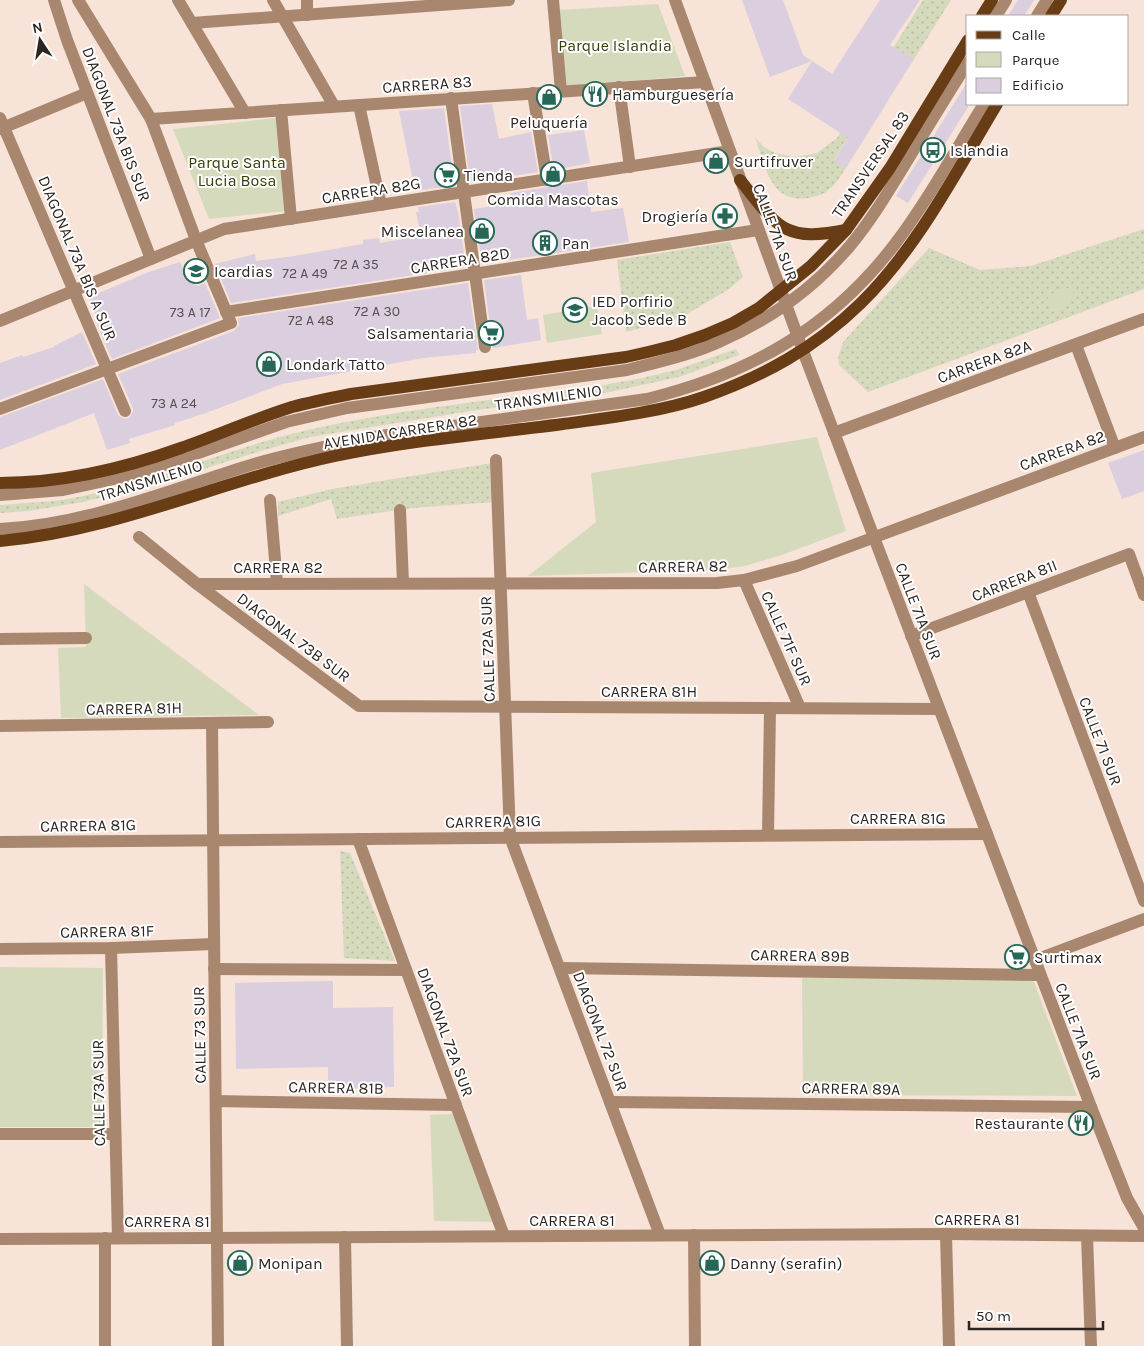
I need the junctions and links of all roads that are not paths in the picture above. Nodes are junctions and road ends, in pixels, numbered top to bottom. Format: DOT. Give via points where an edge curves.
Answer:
graph roads {
  1 [pos="54,0"];
  2 [pos="78,0"];
  3 [pos="178,0"];
  4 [pos="273,0"];
  5 [pos="307,0"];
  6 [pos="509,0"];
  7 [pos="553,0"];
  8 [pos="675,0"];
  9 [pos="992,0"];
  10 [pos="1006,0"];
  11 [pos="1047,0"];
  12 [pos="1061,0"];
  13 [pos="469,1"];
  14 [pos="390,4"];
  15 [pos="308,15"];
  16 [pos="983,15"];
  17 [pos="997,15"];
  18 [pos="1038,15"];
  19 [pos="1052,15"];
  20 [pos="282,17"];
  21 [pos="192,23"];
  22 [pos="966,43"];
  23 [pos="966,65"];
  24 [pos="705,82"];
  25 [pos="619,87"];
  26 [pos="561,91"];
  27 [pos="87,93"];
  28 [pos="534,93"];
  29 [pos="451,98"];
  30 [pos="359,105"];
  31 [pos="983,105"];
  32 [pos="996,105"];
  33 [pos="334,106"];
  34 [pos="281,110"];
  35 [pos="245,113"];
  36 [pos="152,119"];
  37 [pos="1,125"];
  38 [pos="730,151"];
  39 [pos="630,167"];
  40 [pos="547,180"];
  41 [pos="740,180"];
  42 [pos="464,193"];
  43 [pos="381,205"];
  44 [pos="291,219"];
  45 [pos="758,230"];
  46 [pos="846,230"];
  47 [pos="196,240"];
  48 [pos="150,259"];
  49 [pos="475,274"];
  50 [pos="74,290"];
  51 [pos="781,292"];
  52 [pos="786,304"];
  53 [pos="228,318"];
  54 [pos="1,319"];
  55 [pos="1144,319"];
  56 [pos="798,337"];
  57 [pos="1076,345"];
  58 [pos="485,347"];
  59 [pos="803,351"];
  60 [pos="108,369"];
  61 [pos="0,409"];
  62 [pos="125,411"];
  63 [pos="834,433"];
  64 [pos="1144,437"];
  65 [pos="1115,448"];
  66 [pos="496,460"];
  67 [pos="0,483"];
  68 [pos="0,495"];
  69 [pos="270,500"];
  70 [pos="400,510"];
  71 [pos="0,529"];
  72 [pos="140,537"];
  73 [pos="874,538"];
  74 [pos="0,541"];
  75 [pos="744,580"];
  76 [pos="277,583"];
  77 [pos="403,583"];
  78 [pos="197,584"];
  79 [pos="501,584"];
  80 [pos="1028,592"];
  81 [pos="1144,595"];
  82 [pos="911,636"];
  83 [pos="86,638"];
  84 [pos="0,639"];
  85 [pos="358,706"];
  86 [pos="506,707"];
  87 [pos="770,708"];
  88 [pos="800,708"];
  89 [pos="939,709"];
  90 [pos="268,722"];
  91 [pos="212,723"];
  92 [pos="0,726"];
  93 [pos="987,834"];
  94 [pos="768,835"];
  95 [pos="510,837"];
  96 [pos="358,839"];
  97 [pos="213,840"];
  98 [pos="0,842"];
  99 [pos="1144,902"];
  100 [pos="1144,919"];
  101 [pos="214,944"];
  102 [pos="111,948"];
  103 [pos="0,949"];
  104 [pos="1035,960"];
  105 [pos="560,968"];
  106 [pos="214,969"];
  107 [pos="406,970"];
  108 [pos="1040,975"];
  109 [pos="216,1101"];
  110 [pos="610,1102"];
  111 [pos="456,1105"];
  112 [pos="1091,1107"];
  113 [pos="0,1134"];
  114 [pos="115,1134"];
  115 [pos="1144,1228"];
  116 [pos="946,1234"];
  117 [pos="660,1235"];
  118 [pos="504,1236"];
  119 [pos="694,1236"];
  120 [pos="1087,1236"];
  121 [pos="1144,1236"];
  122 [pos="217,1237"];
  123 [pos="345,1237"];
  124 [pos="111,1238"];
  125 [pos="0,1239"];
  126 [pos="106,1346"];
  127 [pos="218,1346"];
  128 [pos="347,1346"];
  129 [pos="695,1346"];
  130 [pos="949,1346"];
  131 [pos="1091,1346"];
  1 -- 27 [label="street, DIAGONAL 73A BIS SUR"];
  2 -- 36 [label="street"];
  3 -- 21 [label="street"];
  4 -- 20 [label="street"];
  5 -- 15 [label="street"];
  6 -- 13 [label="street"];
  7 -- 26 [label="street"];
  8 -- 24 [label="street, CALLE 71A SUR"];
  9 -- 16 [label="main road"];
  10 -- 17 [label="street"];
  11 -- 18 [label="street"];
  12 -- 19 [label="main road"];
  13 -- 14 [label="street"];
  14 -- 15 [label="street"];
  15 -- 20 [label="street"];
  20 -- 21 [label="street"];
  20 -- 33 [label="street"];
  21 -- 35 [label="street"];
  22 -- 46 [label="main road, TRANSVERSAL 83" via="890,168"];
  23 -- 52 [label="street, TRANSMILENIO" via="849,247"];
  24 -- 25 [label="street, CARRERA 83"];
  24 -- 38 [label="street, CALLE 71A SUR"];
  25 -- 26 [label="street, CARRERA 83"];
  25 -- 39 [label="street"];
  26 -- 28 [label="street, CARRERA 83"];
  27 -- 37 [label="street"];
  27 -- 48 [label="street, DIAGONAL 73A BIS SUR"];
  28 -- 29 [label="street, CARRERA 83"];
  28 -- 40 [label="street"];
  29 -- 30 [label="street, CARRERA 83"];
  29 -- 42 [label="street"];
  30 -- 33 [label="street, CARRERA 83"];
  30 -- 43 [label="street"];
  31 -- 56 [label="street, TRANSMILENIO" via="895,245 832,311"];
  32 -- 59 [label="main road" via="922,226 882,280 828,333"];
  33 -- 34 [label="street, CARRERA 83"];
  34 -- 35 [label="street, CARRERA 83"];
  34 -- 44 [label="street"];
  35 -- 36 [label="street, CARRERA 83"];
  36 -- 47 [label="street"];
  37 -- 50 [label="street, DIAGONAL 73A BIS A SUR"];
  38 -- 39 [label="street, CARRERA 82G"];
  38 -- 41 [label="street, CALLE 71A SUR"];
  39 -- 40 [label="street, CARRERA 82G"];
  40 -- 42 [label="street, CARRERA 82G"];
  41 -- 45 [label="street, CALLE 71A SUR"];
  41 -- 46 [label="main road" via="772,220 789,231 814,235"];
  42 -- 43 [label="street, CARRERA 82G"];
  42 -- 49 [label="street"];
  43 -- 44 [label="street, CARRERA 82G"];
  44 -- 47 [label="street, CARRERA 82G" via="224,229"];
  45 -- 49 [label="street, CARRERA 82D"];
  45 -- 51 [label="street, CALLE 71A SUR"];
  46 -- 51 [label="main road, TRANSVERSAL 83"];
  47 -- 48 [label="street, CARRERA 82G"];
  47 -- 53 [label="street"];
  48 -- 50 [label="street, CARRERA 82G"];
  49 -- 53 [label="street, CARRERA 82D"];
  49 -- 58 [label="street"];
  50 -- 54 [label="street, CARRERA 82G"];
  50 -- 60 [label="street, DIAGONAL 73A BIS A SUR"];
  51 -- 52 [label="street, CALLE 71A SUR"];
  51 -- 67 [label="main road" via="733,323 648,352 351,394 293,407 180,448 98,472"];
  52 -- 56 [label="street, CALLE 71A SUR"];
  52 -- 68 [label="street, TRANSMILENIO" via="719,342 627,370 347,408 286,422 128,476 63,490"];
  53 -- 60 [label="street, CARRERA 82D"];
  55 -- 57 [label="street, CARRERA 82A"];
  56 -- 59 [label="street, CALLE 71A SUR"];
  56 -- 71 [label="street, TRANSMILENIO" via="742,367 662,396 338,444 252,465 101,512 39,525"];
  57 -- 63 [label="street, CARRERA 82A"];
  57 -- 65 [label="street"];
  59 -- 63 [label="street, CALLE 71A SUR"];
  59 -- 74 [label="main road, AVENIDA CARRERA 82" via="781,365 703,398 678,405 603,419 334,456 266,473 115,520 53,534"];
  60 -- 61 [label="street, CARRERA 82D"];
  60 -- 62 [label="street, DIAGONAL 73A BIS A SUR"];
  63 -- 73 [label="street, CALLE 71A SUR"];
  64 -- 65 [label="street, CARRERA 82"];
  65 -- 73 [label="street, CARRERA 82"];
  66 -- 79 [label="street, CALLE 72A SUR"];
  69 -- 76 [label="street"];
  70 -- 77 [label="street"];
  72 -- 78 [label="street, DIAGONAL 73B SUR"];
  73 -- 75 [label="street, CARRERA 82" via="797,566"];
  73 -- 82 [label="street, CALLE 71A SUR"];
  75 -- 79 [label="street, CARRERA 82" via="718,583"];
  75 -- 88 [label="street, CALLE 71F SUR"];
  76 -- 77 [label="street, CARRERA 82"];
  76 -- 78 [label="street, CARRERA 82"];
  77 -- 79 [label="street, CARRERA 82"];
  78 -- 85 [label="street, DIAGONAL 73B SUR"];
  79 -- 86 [label="street, CALLE 72A SUR"];
  80 -- 81 [label="street, CARRERA 81I" via="1129,554"];
  80 -- 82 [label="street, CARRERA 81I"];
  80 -- 99 [label="street, CALLE 71 SUR"];
  82 -- 89 [label="street, CALLE 71A SUR"];
  83 -- 84 [label="street"];
  85 -- 86 [label="street, CARRERA 81H"];
  86 -- 87 [label="street, CARRERA 81H"];
  86 -- 95 [label="street, CALLE 72A SUR"];
  87 -- 88 [label="street, CARRERA 81H"];
  87 -- 94 [label="street"];
  88 -- 89 [label="street, CARRERA 81H"];
  89 -- 93 [label="street, CALLE 71A SUR"];
  90 -- 91 [label="street, CARRERA 81H"];
  91 -- 92 [label="street, CARRERA 81H"];
  91 -- 97 [label="street, CALLE 73 SUR"];
  93 -- 94 [label="street, CARRERA 81G"];
  93 -- 104 [label="street, CALLE 71A SUR"];
  94 -- 95 [label="street, CARRERA 81G"];
  95 -- 96 [label="street, CARRERA 81G"];
  95 -- 105 [label="street, DIAGONAL 72 SUR"];
  96 -- 97 [label="street, CARRERA 81G"];
  96 -- 107 [label="street, DIAGONAL 72A SUR"];
  97 -- 98 [label="street, CARRERA 81G"];
  97 -- 101 [label="street, CALLE 73 SUR"];
  100 -- 104 [label="street"];
  101 -- 102 [label="street, CARRERA 81F"];
  101 -- 106 [label="street, CALLE 73 SUR"];
  102 -- 103 [label="street, CARRERA 81F"];
  102 -- 114 [label="street, CALLE 73A SUR"];
  104 -- 108 [label="street, CALLE 71A SUR"];
  105 -- 108 [label="street, CARRERA 89B"];
  105 -- 110 [label="street, DIAGONAL 72 SUR"];
  106 -- 107 [label="street"];
  106 -- 109 [label="street, CALLE 73 SUR"];
  107 -- 111 [label="street, DIAGONAL 72A SUR"];
  108 -- 112 [label="street, CALLE 71A SUR"];
  109 -- 111 [label="street, CARRERA 81B"];
  109 -- 122 [label="street, CALLE 73 SUR"];
  110 -- 112 [label="street, CARRERA 89A"];
  110 -- 117 [label="street, DIAGONAL 72 SUR"];
  111 -- 118 [label="street, DIAGONAL 72A SUR"];
  112 -- 115 [label="street, CALLE 71A SUR" via="1127,1198"];
  113 -- 114 [label="street"];
  114 -- 124 [label="street, CALLE 73A SUR"];
  116 -- 119 [label="street, CARRERA 81"];
  116 -- 120 [label="street, CARRERA 81"];
  116 -- 130 [label="street"];
  117 -- 118 [label="street, CARRERA 81"];
  117 -- 119 [label="street, CARRERA 81"];
  118 -- 123 [label="street, CARRERA 81"];
  119 -- 129 [label="street"];
  120 -- 121 [label="street, CARRERA 81"];
  120 -- 131 [label="street"];
  122 -- 123 [label="street, CARRERA 81"];
  122 -- 124 [label="street, CARRERA 81"];
  122 -- 127 [label="street, CALLE 73 SUR"];
  123 -- 128 [label="street"];
  124 -- 125 [label="street, CARRERA 81"];
  124 -- 126 [label="street, CALLE 73A SUR"];
}
